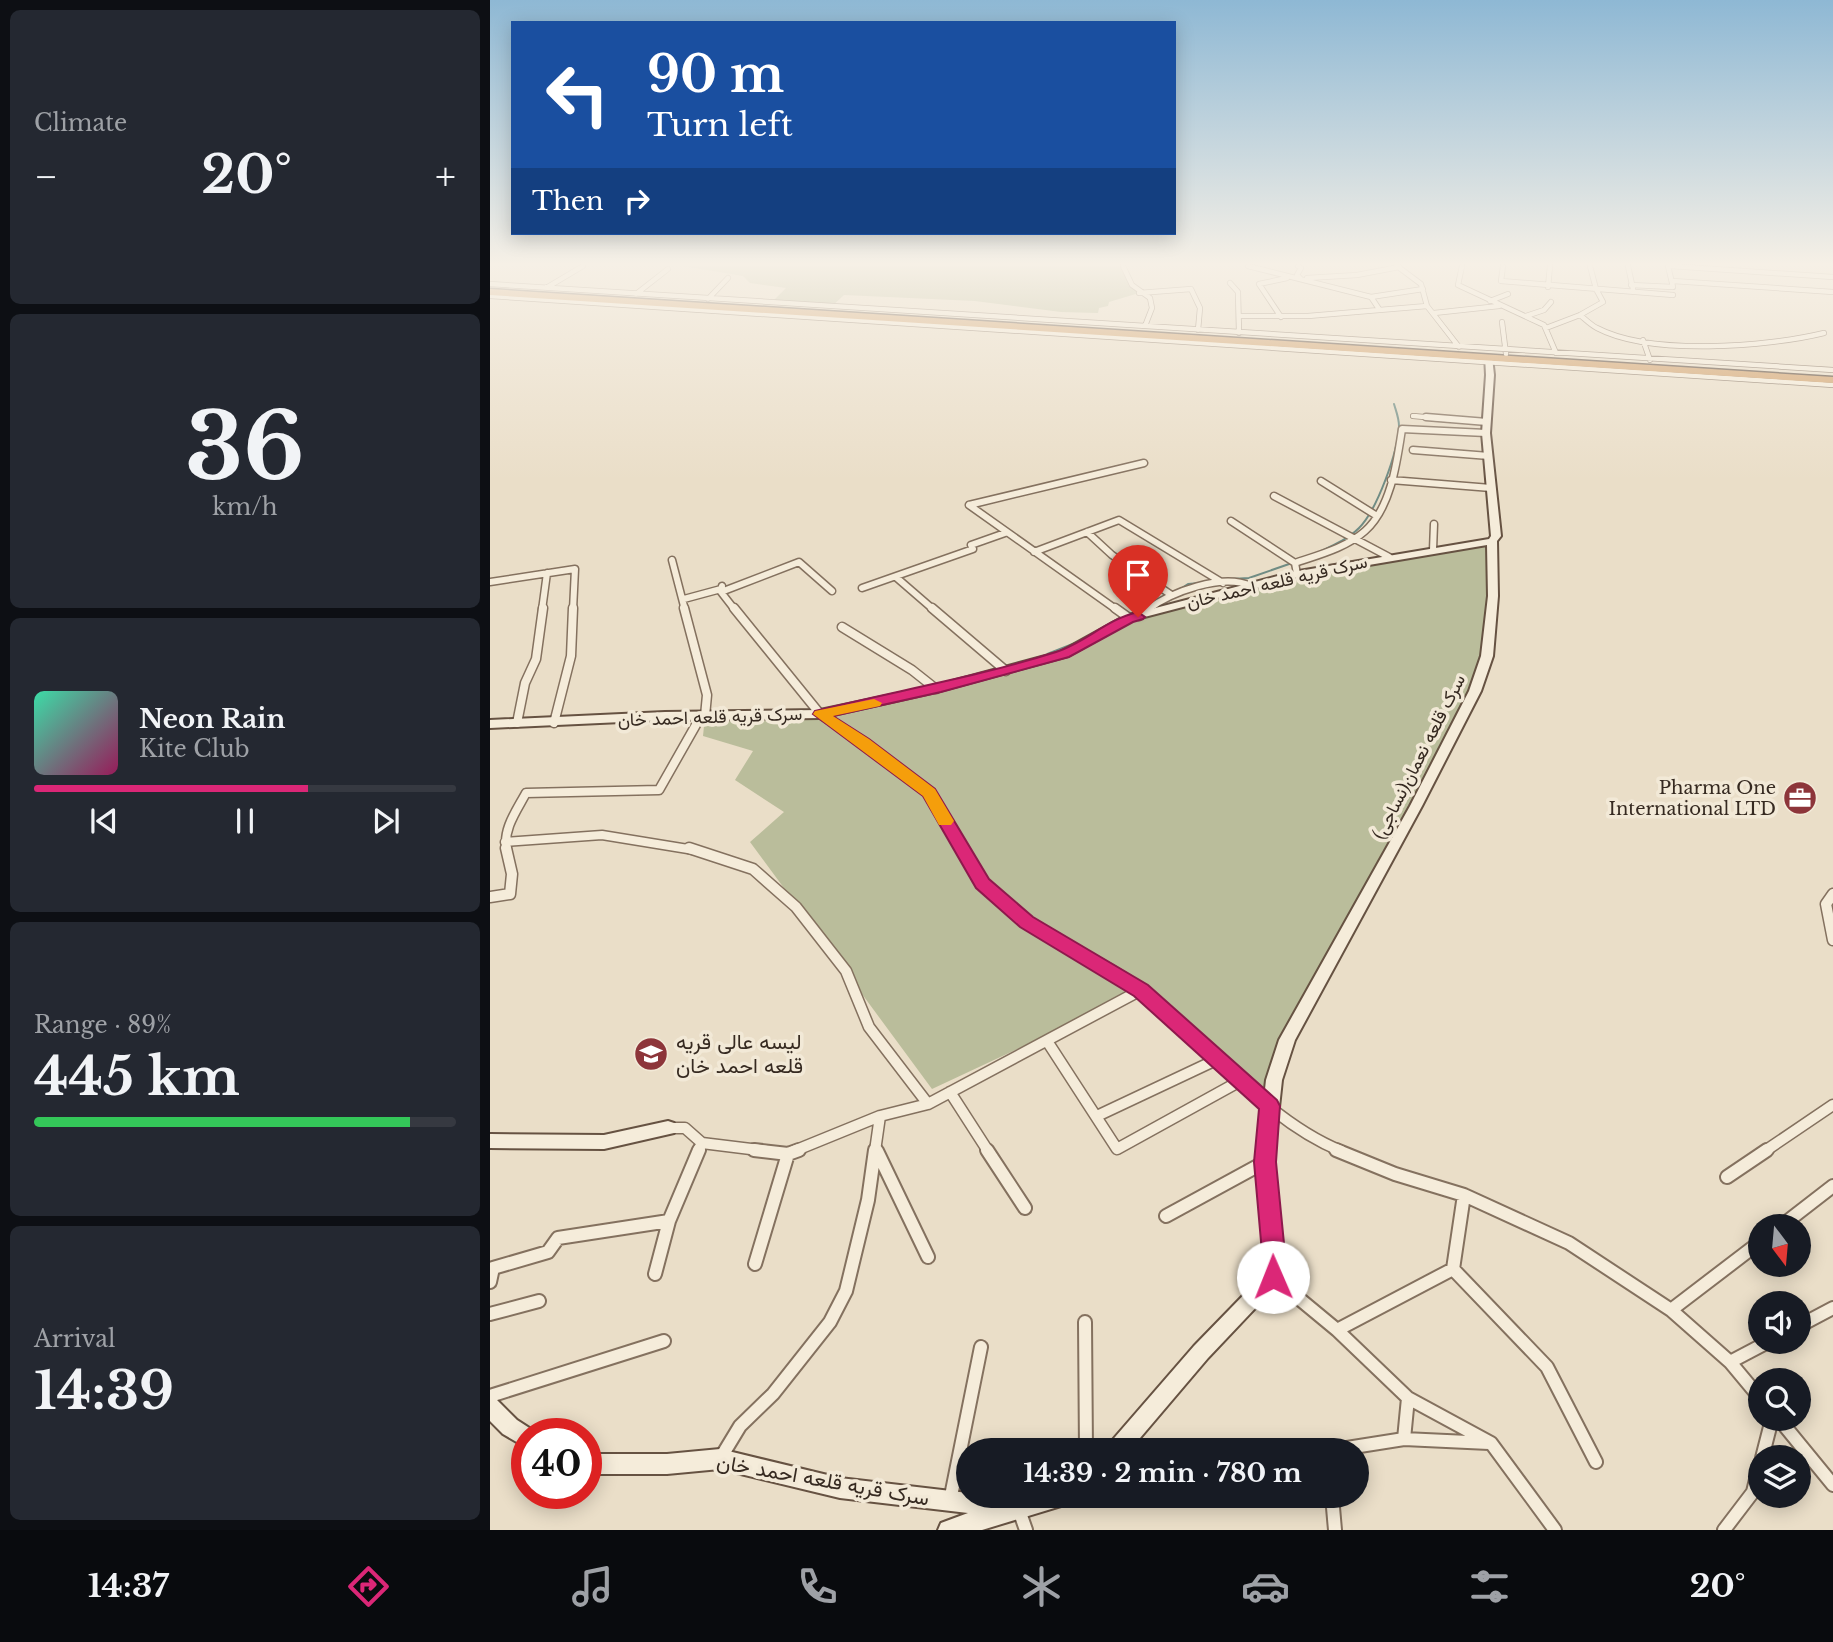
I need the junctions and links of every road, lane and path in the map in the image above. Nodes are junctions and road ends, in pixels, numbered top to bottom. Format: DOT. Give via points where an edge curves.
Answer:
graph roads {
  1 [pos="1176,337"];
  2 [pos="1231,337"];
  3 [pos="1260,337"];
  4 [pos="1294,337"];
  5 [pos="1446,337"];
  6 [pos="1504,337"];
  7 [pos="1550,337"];
  8 [pos="1632,337"];
  9 [pos="1809,337"];
  10 [pos="1643,340"];
  11 [pos="1376,344"];
  12 [pos="1452,351"];
  13 [pos="1506,352"];
  14 [pos="1556,353"];
  15 [pos="1488,359"];
  16 [pos="1650,360"];
  17 [pos="1833,370"];
  18 [pos="1795,375"];
  19 [pos="1833,380"];
  20 [pos="1413,416"];
  21 [pos="1487,422"];
  22 [pos="1486,433"];
  23 [pos="1413,450"];
  24 [pos="1489,456"];
  25 [pos="1144,463"];
  26 [pos="1391,480"];
  27 [pos="1321,481"];
  28 [pos="1491,488"];
  29 [pos="1274,496"];
  30 [pos="1377,516"];
  31 [pos="1231,521"];
  32 [pos="1434,524"];
  33 [pos="1087,532"];
  34 [pos="1006,533"];
  35 [pos="1354,538"];
  36 [pos="1492,541"];
  37 [pos="1433,550"];
  38 [pos="1034,552"];
  39 [pos="1388,557"];
  40 [pos="672,560"];
  41 [pos="1296,569"];
  42 [pos="547,573"];
  43 [pos="897,578"];
  44 [pos="490,582"];
  45 [pos="1223,583"];
  46 [pos="1251,586"];
  47 [pos="862,588"];
  48 [pos="721,589"];
  49 [pos="832,591"];
  50 [pos="1170,594"];
  51 [pos="684,599"];
  52 [pos="1133,617"];
  53 [pos="842,627"];
  54 [pos="1006,671"];
  55 [pos="936,689"];
  56 [pos="820,714"];
  57 [pos="703,716"];
  58 [pos="517,723"];
  59 [pos="554,723"];
  60 [pos="490,724"];
  61 [pos="505,842"];
  62 [pos="490,897"];
  63 [pos="1832,897"];
  64 [pos="1833,939"];
  65 [pos="1141,990"];
  66 [pos="1047,1041"];
  67 [pos="1218,1059"];
  68 [pos="1241,1080"];
  69 [pos="950,1092"];
  70 [pos="928,1104"];
  71 [pos="1833,1105"];
  72 [pos="1270,1106"];
  73 [pos="880,1116"];
  74 [pos="1097,1116"];
  75 [pos="668,1128"];
  76 [pos="490,1142"];
  77 [pos="702,1143"];
  78 [pos="877,1151"];
  79 [pos="788,1153"];
  80 [pos="1265,1162"];
  81 [pos="1727,1177"];
  82 [pos="1833,1186"];
  83 [pos="1464,1195"];
  84 [pos="1025,1208"];
  85 [pos="1797,1214"];
  86 [pos="1166,1216"];
  87 [pos="670,1221"];
  88 [pos="1748,1251"];
  89 [pos="928,1257"];
  90 [pos="755,1264"];
  91 [pos="1453,1269"];
  92 [pos="655,1274"];
  93 [pos="1273,1277"];
  94 [pos="490,1282"];
  95 [pos="539,1301"];
  96 [pos="1833,1308"];
  97 [pos="1671,1310"];
  98 [pos="490,1314"];
  99 [pos="1811,1320"];
  100 [pos="1085,1322"];
  101 [pos="1337,1330"];
  102 [pos="664,1341"];
  103 [pos="981,1347"];
  104 [pos="1748,1353"];
  105 [pos="1730,1362"];
  106 [pos="1748,1384"];
  107 [pos="490,1396"];
  108 [pos="1408,1398"];
  109 [pos="490,1407"];
  110 [pos="511,1428"];
  111 [pos="1789,1431"];
  112 [pos="1086,1438"];
  113 [pos="1127,1438"];
  114 [pos="1404,1439"];
  115 [pos="1491,1443"];
  116 [pos="1369,1445"];
  117 [pos="720,1459"];
  118 [pos="1596,1462"];
  119 [pos="602,1464"];
  120 [pos="1833,1485"];
  121 [pos="1748,1499"];
  122 [pos="950,1501"];
  123 [pos="956,1502"];
  124 [pos="1018,1508"];
  125 [pos="1333,1508"];
  126 [pos="948,1530"];
  127 [pos="1026,1530"];
  128 [pos="1335,1530"];
  129 [pos="1555,1530"];
  130 [pos="1724,1530"];
  1 -- 15 [label="street"];
  2 -- 12 [label="highway"];
  3 -- 11 [label="highway"];
  4 -- 11 [label="street"];
  5 -- 12 [label="street"];
  6 -- 13 [label="street"];
  7 -- 14 [label="street"];
  8 -- 10 [label="street"];
  9 -- 10 [label="street" via="1729,346"];
  10 -- 16 [label="street"];
  11 -- 12 [label="highway"];
  12 -- 13 [label="highway"];
  12 -- 15 [label="highway"];
  13 -- 14 [label="street"];
  13 -- 18 [label="highway"];
  14 -- 16 [label="street"];
  15 -- 18 [label="highway"];
  15 -- 21 [label="street, سرک قلعه نعمان(نساجی)"];
  16 -- 18 [label="street"];
  17 -- 18 [label="street"];
  18 -- 19 [label="highway"];
  20 -- 21 [label="street"];
  21 -- 22 [label="street, سرک قلعه نعمان(نساجی)"];
  22 -- 24 [label="street, سرک قلعه نعمان(نساجی)"];
  22 -- 26 [label="street" via="1402,429"];
  23 -- 24 [label="street"];
  24 -- 28 [label="street, سرک قلعه نعمان(نساجی)"];
  25 -- 34 [label="street" via="969,505"];
  26 -- 28 [label="street"];
  26 -- 30 [label="street"];
  27 -- 30 [label="street"];
  28 -- 36 [label="street, سرک قلعه نعمان(نساجی)" via="1496,537"];
  29 -- 35 [label="street"];
  30 -- 35 [label="street"];
  31 -- 41 [label="street"];
  32 -- 37 [label="street"];
  33 -- 38 [label="street"];
  33 -- 45 [label="street" via="1118,520"];
  33 -- 50 [label="street"];
  34 -- 38 [label="street"];
  34 -- 43 [label="street"];
  35 -- 39 [label="street"];
  35 -- 41 [label="street"];
  36 -- 37 [label="street, سرک قریه قلعه احمد خان"];
  36 -- 72 [label="street, سرک قلعه نعمان(نساجی)" via="1487,656 1475,691 1287,1040"];
  37 -- 39 [label="street, سرک قریه قلعه احمد خان"];
  38 -- 52 [label="street"];
  39 -- 41 [label="street, سرک قریه قلعه احمد خان"];
  40 -- 51 [label="street"];
  41 -- 46 [label="street, سرک قریه قلعه احمد خان"];
  42 -- 44 [label="street"];
  42 -- 58 [label="street" via="536,659 525,683"];
  42 -- 59 [label="street" via="575,569 571,656"];
  43 -- 47 [label="street"];
  43 -- 54 [label="street"];
  45 -- 46 [label="street" via="1242,581"];
  45 -- 50 [label="street" via="1189,586"];
  46 -- 52 [label="street, سرک قریه قلعه احمد خان"];
  48 -- 49 [label="street" via="799,562"];
  48 -- 51 [label="street"];
  48 -- 56 [label="street"];
  50 -- 52 [label="street"];
  51 -- 57 [label="street" via="708,695"];
  52 -- 54 [label="street, سرک قریه قلعه احمد خان" via="1064,654"];
  53 -- 55 [label="street"];
  54 -- 55 [label="street, سرک قریه قلعه احمد خان"];
  55 -- 56 [label="street, سرک قریه قلعه احمد خان"];
  56 -- 57 [label="street, سرک قریه قلعه احمد خان"];
  56 -- 65 [label="street" via="929,793 983,884 1026,922"];
  57 -- 59 [label="street, سرک قریه قلعه احمد خان"];
  57 -- 61 [label="street" via="659,790 526,793"];
  58 -- 59 [label="street, سرک قریه قلعه احمد خان"];
  58 -- 60 [label="street, سرک قریه قلعه احمد خان"];
  61 -- 62 [label="street" via="512,874 510,894"];
  61 -- 70 [label="street" via="602,835 685,847 753,869 796,907 846,971 869,1027"];
  63 -- 64 [label="street" via="1826,904"];
  65 -- 66 [label="street"];
  65 -- 67 [label="street"];
  66 -- 69 [label="street"];
  66 -- 74 [label="street"];
  67 -- 68 [label="street"];
  67 -- 74 [label="street"];
  68 -- 72 [label="street"];
  68 -- 74 [label="street" via="1117,1149"];
  69 -- 70 [label="street"];
  69 -- 84 [label="street"];
  70 -- 73 [label="street"];
  71 -- 81 [label="street"];
  72 -- 80 [label="street"];
  72 -- 83 [label="street" via="1323,1144 1395,1174"];
  73 -- 78 [label="street"];
  73 -- 79 [label="street"];
  75 -- 76 [label="street" via="604,1142"];
  75 -- 77 [label="street" via="685,1128"];
  77 -- 79 [label="street"];
  77 -- 87 [label="street"];
  78 -- 89 [label="street"];
  78 -- 117 [label="street" via="846,1291 808,1352 740,1426"];
  79 -- 90 [label="street"];
  80 -- 86 [label="street"];
  80 -- 93 [label="street"];
  82 -- 85 [label="street"];
  83 -- 91 [label="street"];
  83 -- 97 [label="street" via="1569,1243"];
  87 -- 92 [label="street"];
  87 -- 94 [label="street" via="558,1238 551,1250 493,1268"];
  88 -- 97 [label="street"];
  91 -- 101 [label="street"];
  91 -- 118 [label="street" via="1547,1367"];
  93 -- 101 [label="street"];
  93 -- 113 [label="street"];
  95 -- 98 [label="street"];
  96 -- 99 [label="street"];
  97 -- 105 [label="street"];
  100 -- 112 [label="street"];
  101 -- 108 [label="street"];
  102 -- 107 [label="street"];
  103 -- 122 [label="street"];
  104 -- 105 [label="street"];
  105 -- 106 [label="street"];
  108 -- 114 [label="street"];
  108 -- 115 [label="street"];
  109 -- 110 [label="street"];
  111 -- 120 [label="street"];
  114 -- 115 [label="street"];
  114 -- 116 [label="street"];
  115 -- 129 [label="street"];
  117 -- 119 [label="street, سرک قریه قلعه احمد خان"];
  117 -- 122 [label="street, سرک قریه قلعه احمد خان" via="840,1488"];
  121 -- 130 [label="street"];
  122 -- 123 [label="street, سرک قریه قلعه احمد خان"];
  124 -- 126 [label="street, سرک قریه قلعه احمد خان"];
  124 -- 127 [label="street"];
  125 -- 128 [label="street"];
}
